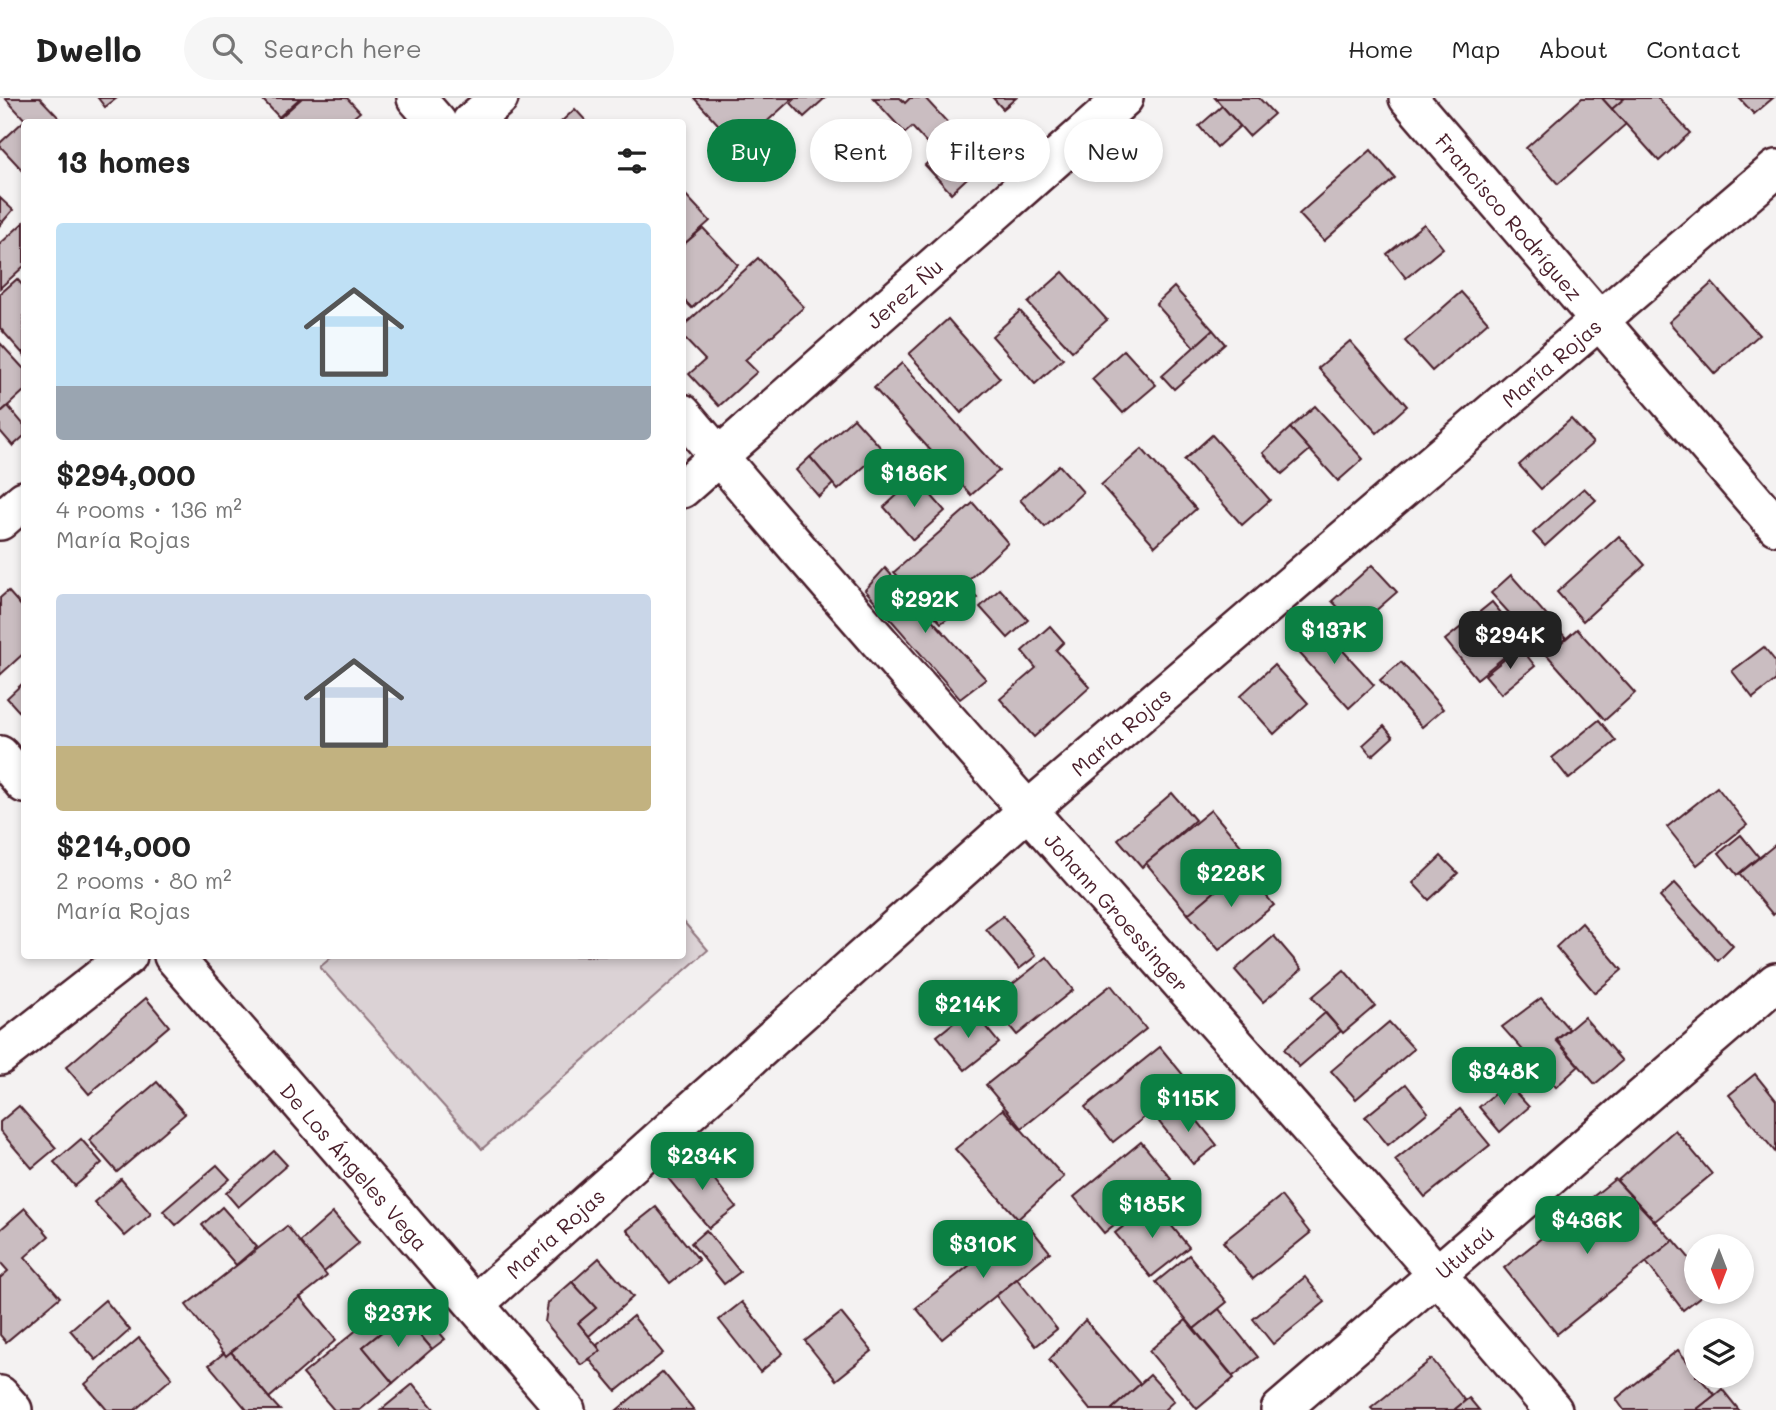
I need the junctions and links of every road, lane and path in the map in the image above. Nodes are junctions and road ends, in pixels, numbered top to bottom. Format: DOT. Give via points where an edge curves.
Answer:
graph roads {
  1 [pos="416,98"];
  2 [pos="499,98"];
  3 [pos="1124,98"];
  4 [pos="1408,98"];
  5 [pos="434,119"];
  6 [pos="474,119"];
  7 [pos="1776,169"];
  8 [pos="1600,320"];
  9 [pos="686,418"];
  10 [pos="720,457"];
  11 [pos="686,486"];
  12 [pos="21,503"];
  13 [pos="0,521"];
  14 [pos="1776,526"];
  15 [pos="0,755"];
  16 [pos="21,780"];
  17 [pos="1028,810"];
  18 [pos="124,959"];
  19 [pos="176,959"];
  20 [pos="1776,982"];
  21 [pos="0,1056"];
  22 [pos="1438,1274"];
  23 [pos="475,1304"];
  24 [pos="0,1395"];
  25 [pos="13,1410"];
  26 [pos="566,1410"];
  27 [pos="1280,1410"];
  28 [pos="1553,1410"];
  1 -- 5 [label="street"];
  2 -- 6 [label="street"];
  3 -- 10 [label="street, Jerez Ñu"];
  4 -- 8 [label="street, Francisco Rodríguez"];
  7 -- 8 [label="street, María Rojas"];
  8 -- 14 [label="street, Francisco Rodríguez"];
  8 -- 17 [label="street, María Rojas"];
  9 -- 10 [label="street, Johann Groessinger"];
  10 -- 11 [label="street, Jerez Ñu"];
  10 -- 17 [label="street, Johann Groessinger"];
  12 -- 13 [label="street"];
  15 -- 16 [label="street"];
  17 -- 22 [label="street, Johann Groessinger"];
  17 -- 23 [label="street, María Rojas"];
  18 -- 21 [label="street"];
  19 -- 23 [label="street, De Los Ángeles Vega"];
  20 -- 22 [label="street, Ututaú"];
  22 -- 27 [label="street, Ututaú"];
  22 -- 28 [label="street, Johann Groessinger"];
  23 -- 26 [label="street, De Los Ángeles Vega"];
  24 -- 25 [label="street"];
}
